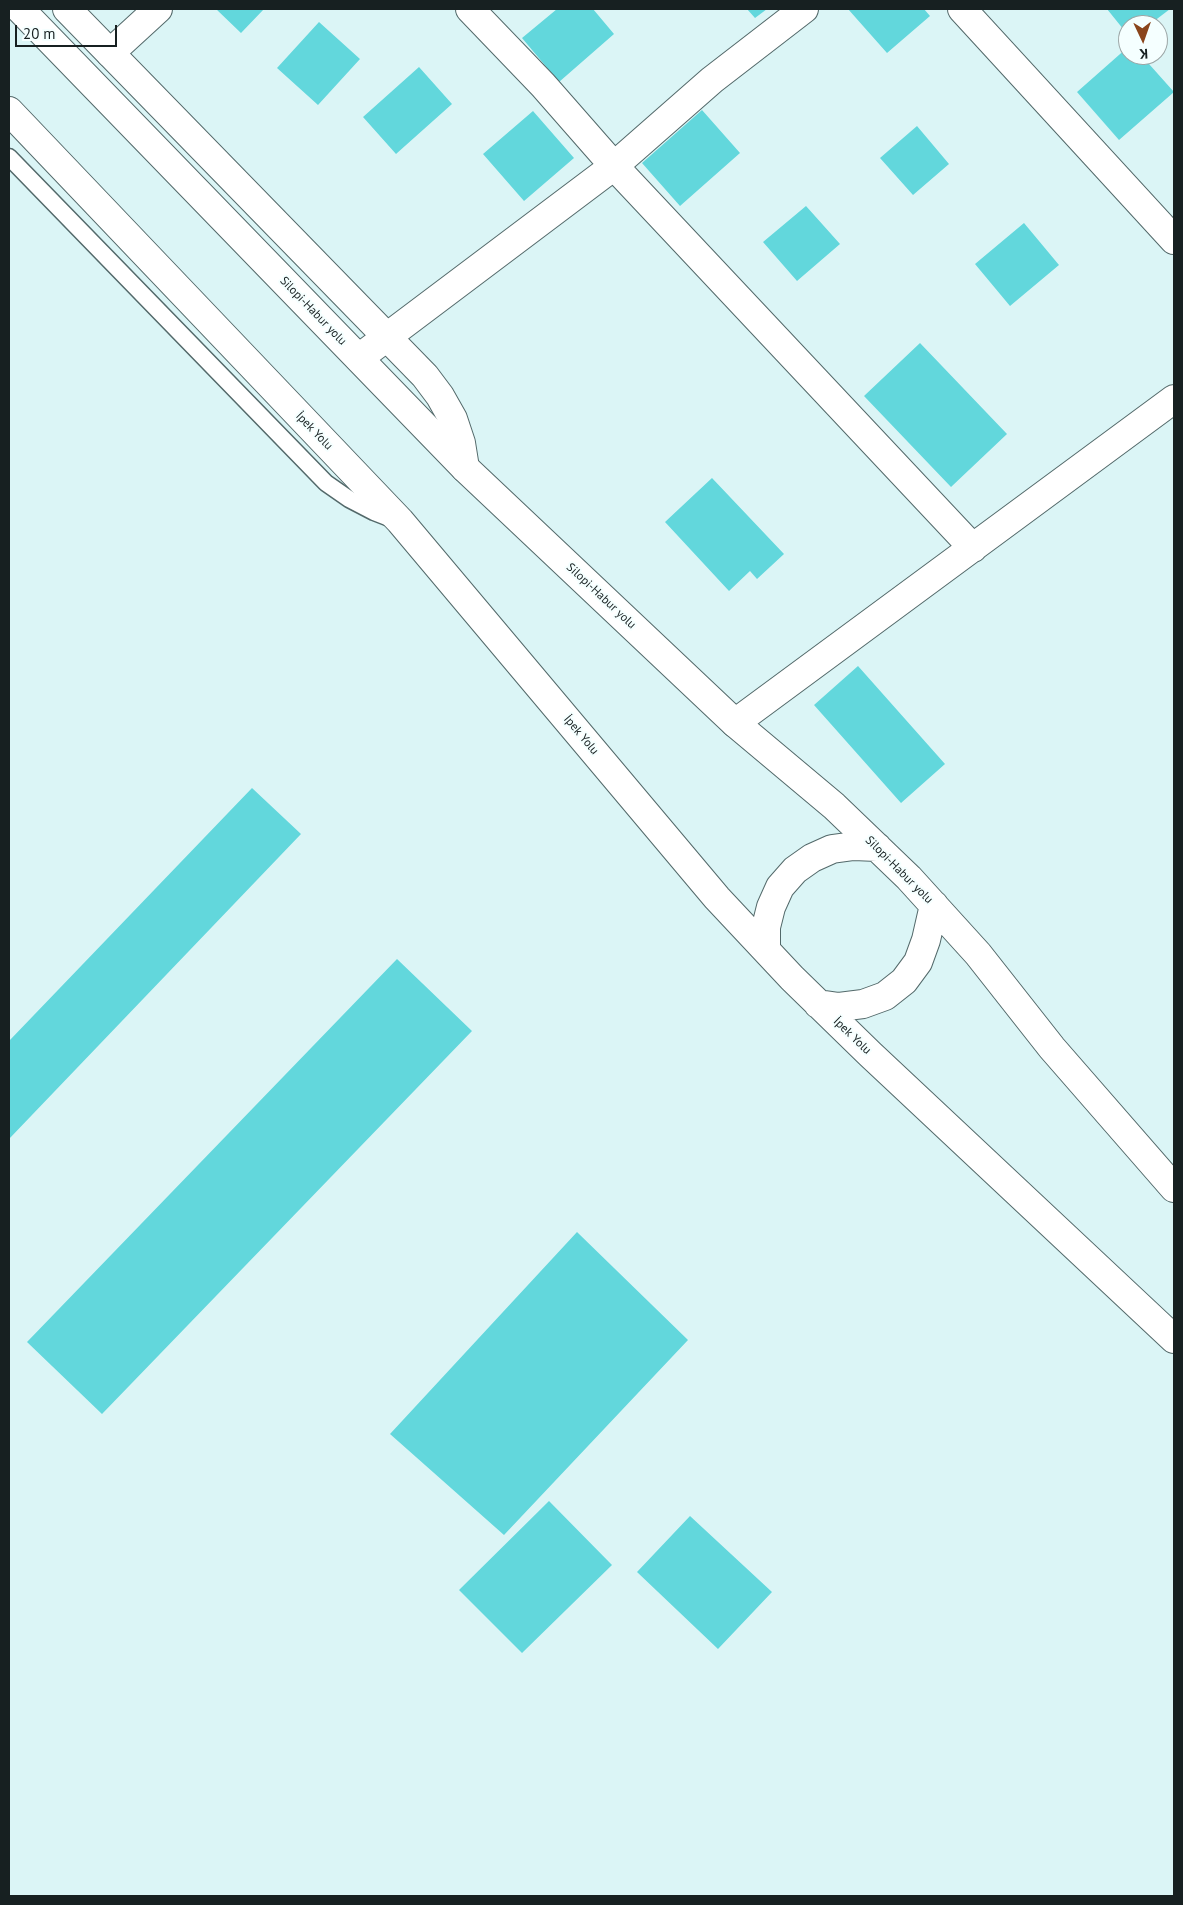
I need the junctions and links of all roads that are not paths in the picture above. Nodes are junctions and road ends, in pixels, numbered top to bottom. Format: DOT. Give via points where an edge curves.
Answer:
graph roads {
  1 [pos="20,9"];
  2 [pos="67,9"];
  3 [pos="158,9"];
  4 [pos="470,9"];
  5 [pos="804,9"];
  6 [pos="962,9"];
  7 [pos="110,53"];
  8 [pos="9,111"];
  9 [pos="9,157"];
  10 [pos="614,166"];
  11 [pos="1174,240"];
  12 [pos="387,337"];
  13 [pos="359,358"];
  14 [pos="1174,399"];
  15 [pos="465,468"];
  16 [pos="400,522"];
  17 [pos="973,548"];
  18 [pos="735,723"];
  19 [pos="877,847"];
  20 [pos="934,905"];
  21 [pos="766,950"];
  22 [pos="818,1004"];
  23 [pos="1174,1188"];
  24 [pos="1174,1339"];
  1 -- 13 [label="main road, Silopi-Habur yolu"];
  2 -- 7 [label="main road"];
  3 -- 7 [label="main road"];
  4 -- 10 [label="main road"];
  5 -- 10 [label="main road" via="712,80"];
  6 -- 11 [label="main road"];
  7 -- 12 [label="main road"];
  8 -- 16 [label="main road, İpek Yolu"];
  9 -- 16 [label="lane" via="326,483 349,499"];
  10 -- 12 [label="main road"];
  10 -- 17 [label="main road"];
  12 -- 13 [label="main road"];
  12 -- 15 [label="main road" via="440,396 453,419"];
  13 -- 15 [label="main road, Silopi-Habur yolu"];
  14 -- 17 [label="main road"];
  15 -- 18 [label="main road, Silopi-Habur yolu"];
  16 -- 21 [label="main road, İpek Yolu" via="717,898"];
  17 -- 18 [label="main road"];
  18 -- 19 [label="main road, Silopi-Habur yolu" via="834,806"];
  19 -- 20 [label="main road, Silopi-Habur yolu"];
  19 -- 21 [label="main road" via="832,849 795,870 780,887 771,907 766,928"];
  20 -- 22 [label="main road" via="918,962 904,981 885,996 863,1004 839,1007"];
  20 -- 23 [label="main road, Silopi-Habur yolu"];
  21 -- 22 [label="main road, İpek Yolu"];
  22 -- 24 [label="main road, İpek Yolu"];
}
